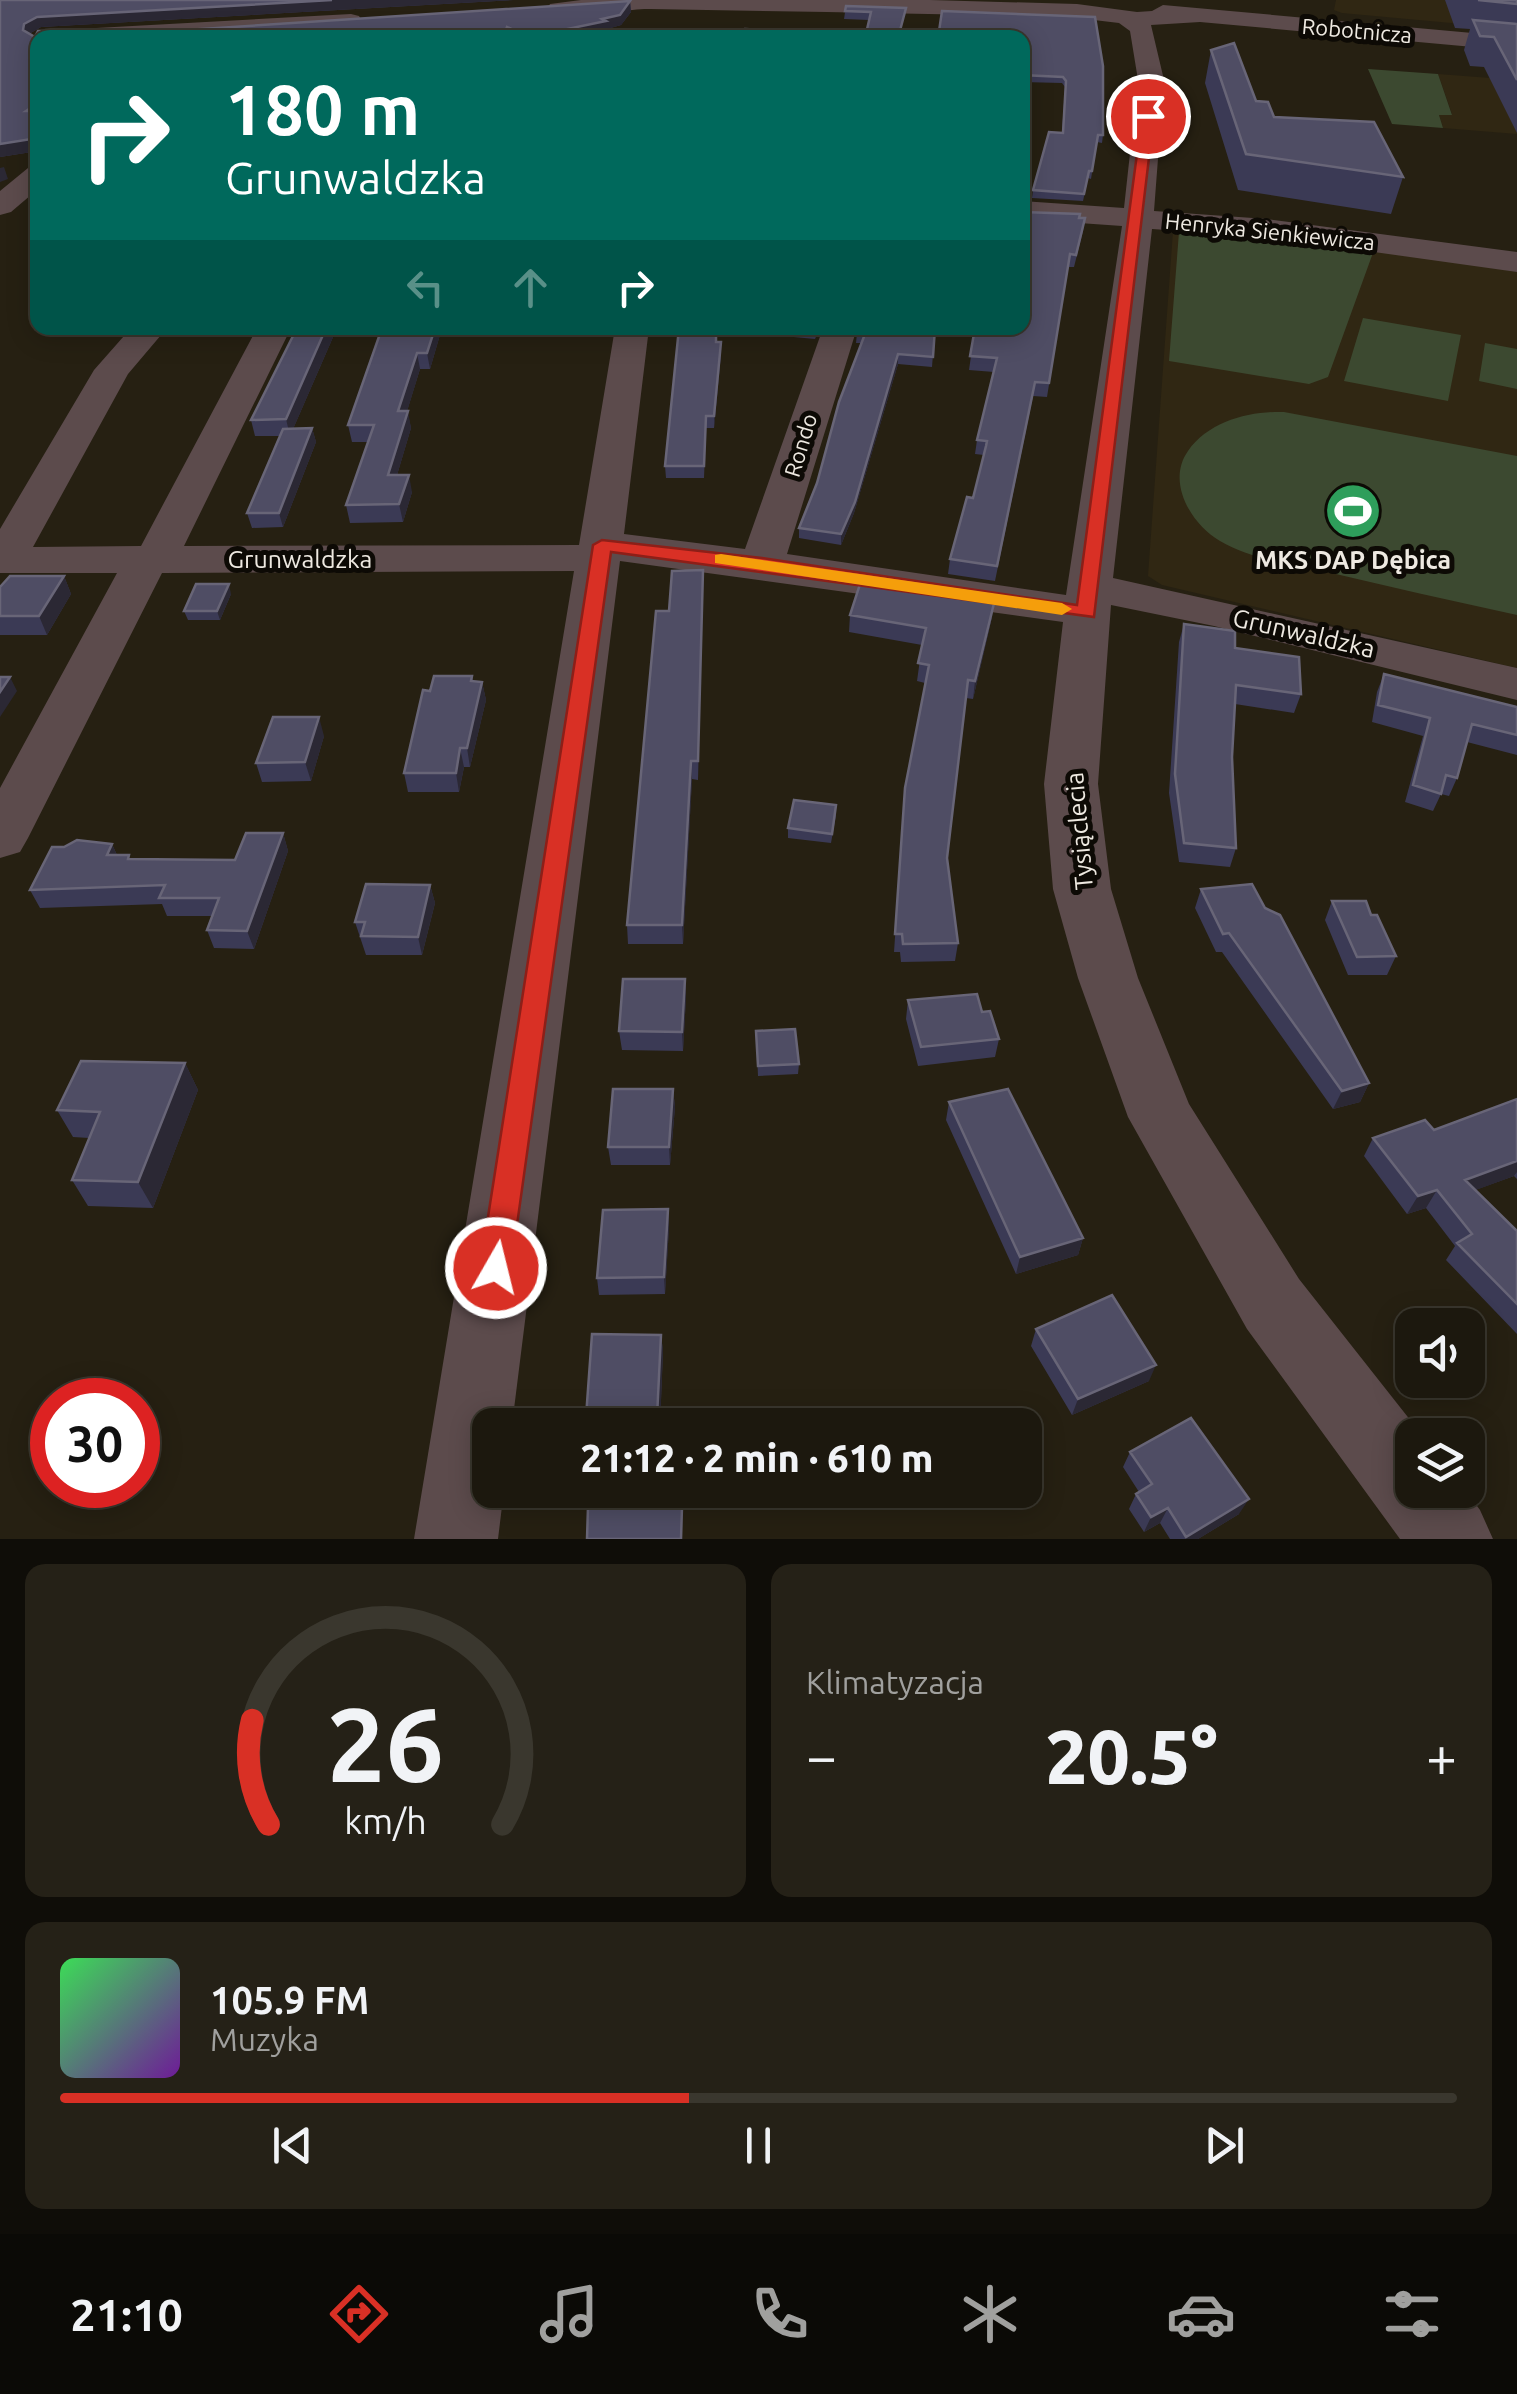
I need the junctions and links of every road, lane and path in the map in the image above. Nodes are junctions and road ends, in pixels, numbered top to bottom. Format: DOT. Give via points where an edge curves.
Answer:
graph roads {
  1 [pos="792,0"];
  2 [pos="640,1"];
  3 [pos="804,1"];
  4 [pos="908,2"];
  5 [pos="718,8"];
  6 [pos="537,10"];
  7 [pos="47,12"];
  8 [pos="1136,12"];
  9 [pos="376,20"];
  10 [pos="654,26"];
  11 [pos="37,30"];
  12 [pos="185,30"];
  13 [pos="1517,44"];
  14 [pos="30,165"];
  15 [pos="0,171"];
  16 [pos="30,181"];
  17 [pos="0,206"];
  18 [pos="1030,211"];
  19 [pos="1137,218"];
  20 [pos="1517,262"];
  21 [pos="144,335"];
  22 [pos="270,335"];
  23 [pos="631,335"];
  24 [pos="838,335"];
  25 [pos="601,552"];
  26 [pos="151,559"];
  27 [pos="2,560"];
  28 [pos="762,564"];
  29 [pos="1088,600"];
  30 [pos="1517,684"];
  31 [pos="0,838"];
  32 [pos="1395,1465"];
  33 [pos="1427,1508"];
  34 [pos="456,1538"];
  35 [pos="1451,1539"];
  1 -- 3 [label="street, Robotnicza"];
  2 -- 5 [label="street"];
  2 -- 6 [label="street"];
  3 -- 4 [label="street, Robotnicza"];
  3 -- 5 [label="street, Robotnicza"];
  4 -- 8 [label="street, Robotnicza"];
  5 -- 10 [label="street"];
  7 -- 11 [label="street"];
  8 -- 13 [label="street, Robotnicza"];
  8 -- 19 [label="street, Tysiąclecia" via="1152,80"];
  9 -- 12 [label="street"];
  14 -- 15 [label="street"];
  16 -- 17 [label="street"];
  18 -- 19 [label="street, Henryka Sienkiewicza"];
  19 -- 20 [label="street, Henryka Sienkiewicza" via="1345,236"];
  19 -- 29 [label="street, Tysiąclecia"];
  21 -- 27 [label="street" via="112,370"];
  22 -- 26 [label="street"];
  23 -- 25 [label="street"];
  24 -- 28 [label="street, Rondo"];
  25 -- 26 [label="street, Grunwaldzka"];
  25 -- 28 [label="street, Grunwaldzka"];
  25 -- 34 [label="street"];
  26 -- 27 [label="street, Grunwaldzka"];
  26 -- 31 [label="street"];
  28 -- 29 [label="street, Grunwaldzka"];
  29 -- 30 [label="street, Grunwaldzka" via="1214,612"];
  29 -- 32 [label="street, Tysiąclecia" via="1070,784 1082,889 1108,978 1161,1117 1273,1304"];
  33 -- 35 [label="street, Tysiąclecia"];
}
